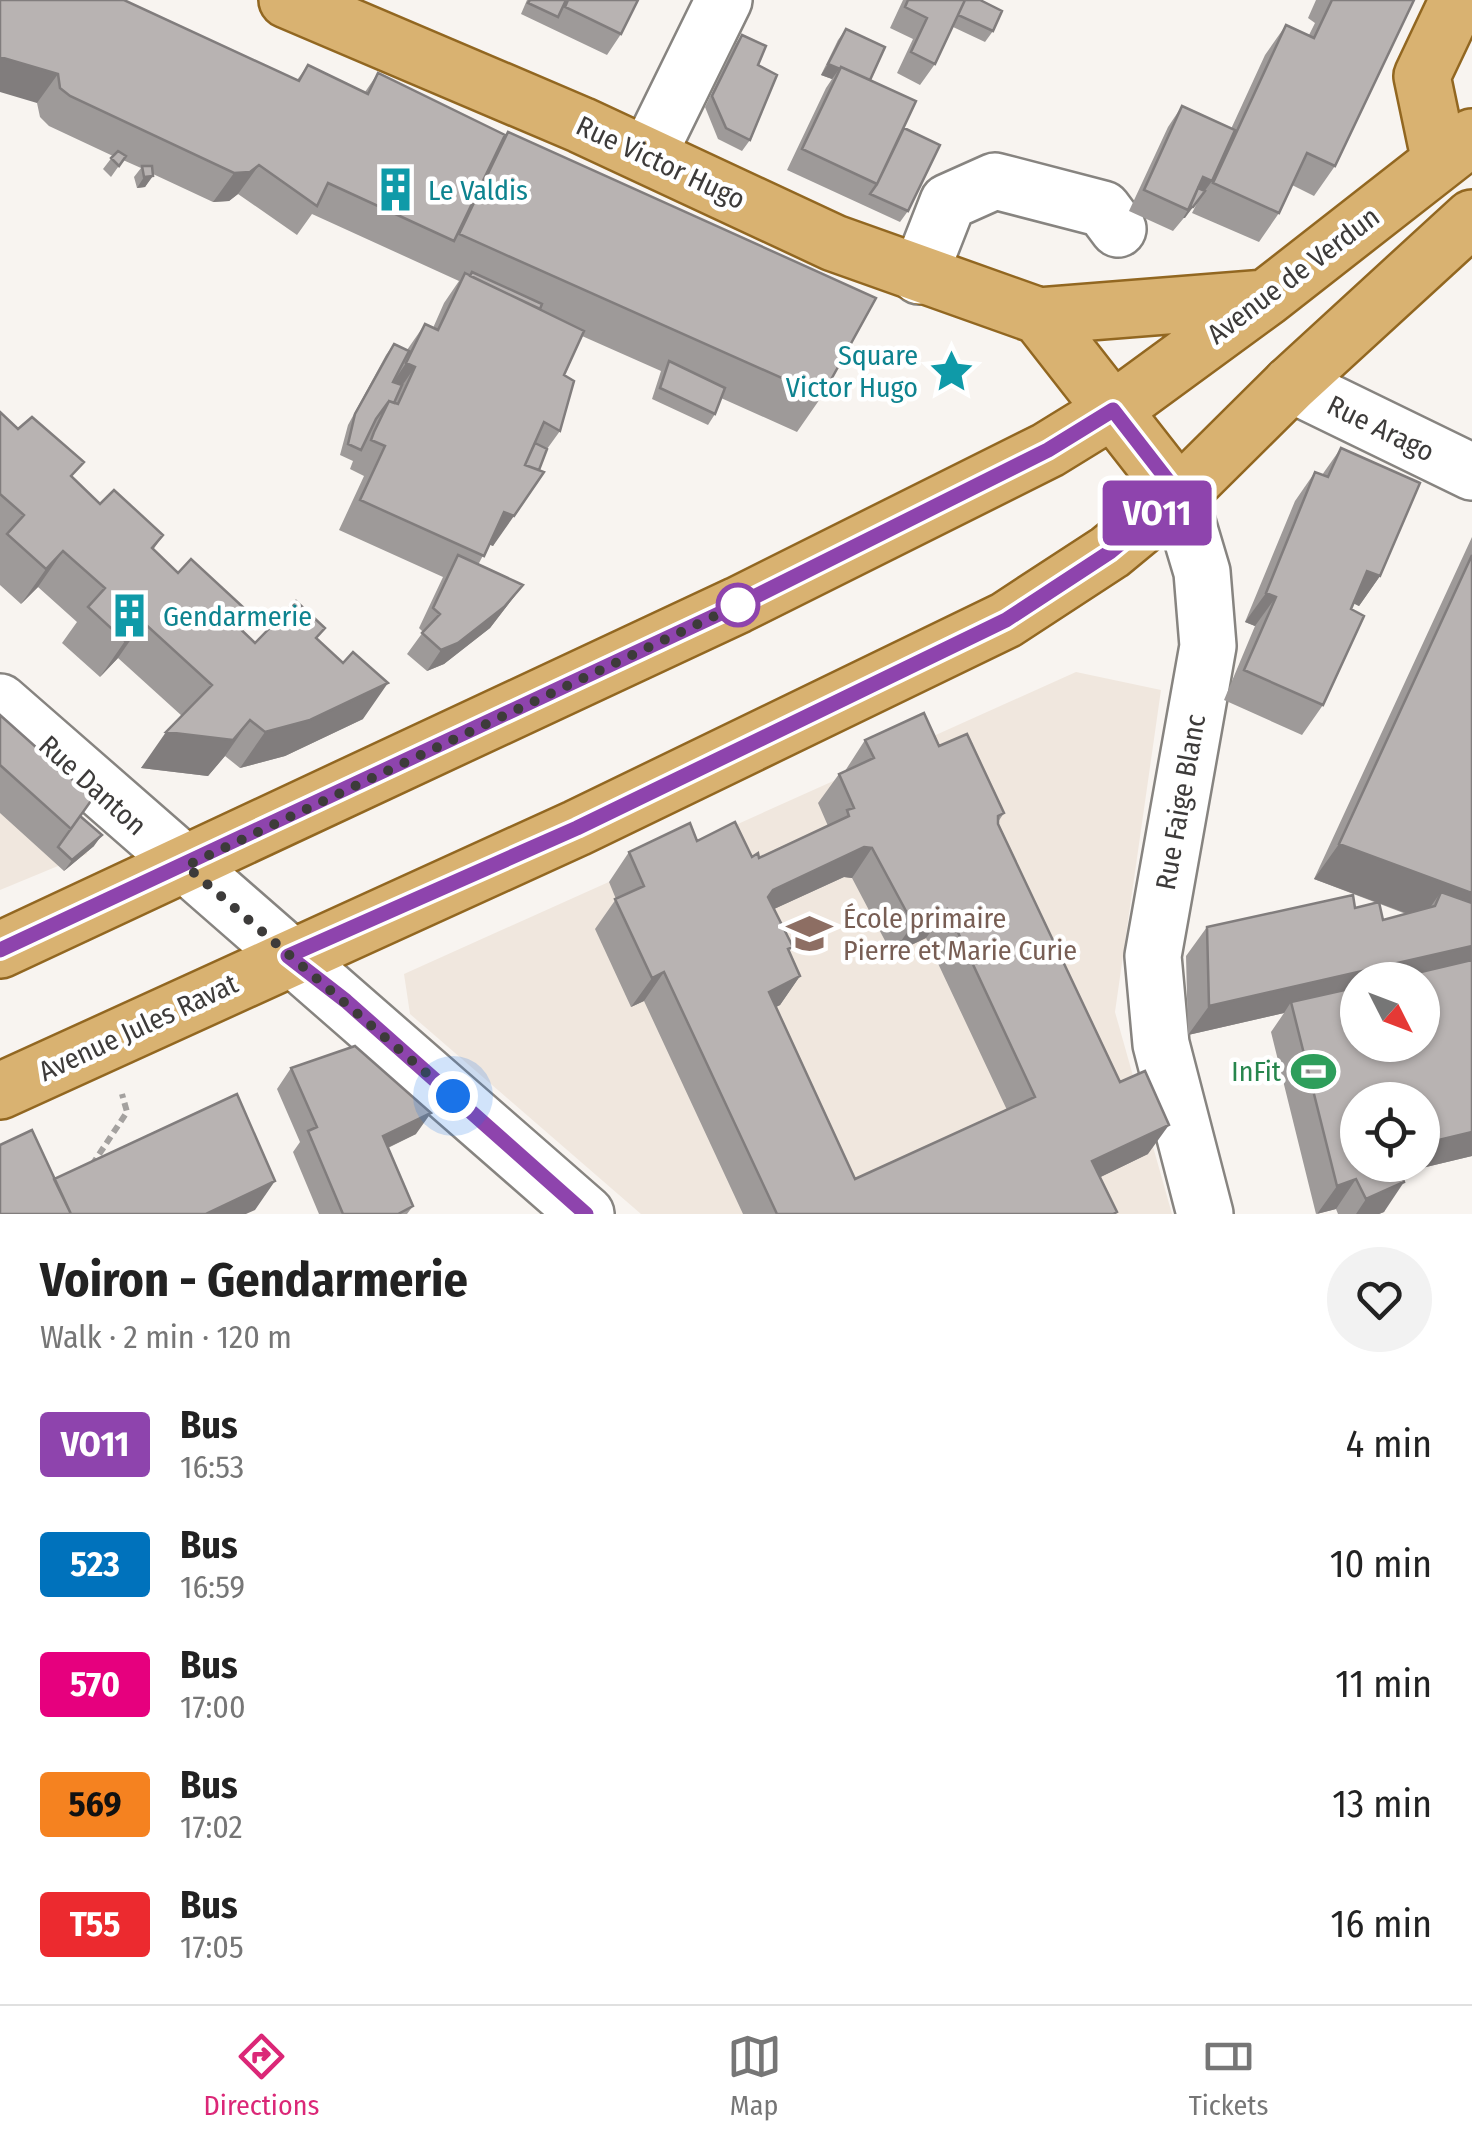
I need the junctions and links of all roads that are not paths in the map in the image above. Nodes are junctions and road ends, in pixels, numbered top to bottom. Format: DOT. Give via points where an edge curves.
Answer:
graph roads {
  1 [pos="724,0"];
  2 [pos="1458,0"];
  3 [pos="314,6"];
  4 [pos="648,155"];
  5 [pos="1461,165"];
  6 [pos="1472,218"];
  7 [pos="1118,229"];
  8 [pos="920,276"];
  9 [pos="1266,298"];
  10 [pos="1039,316"];
  11 [pos="1291,384"];
  12 [pos="1113,410"];
  13 [pos="1472,472"];
  14 [pos="1179,495"];
  15 [pos="0,702"];
  16 [pos="186,866"];
  17 [pos="0,950"];
  18 [pos="288,956"];
  19 [pos="0,1091"];
  20 [pos="586,1214"];
  21 [pos="1205,1214"];
  1 -- 4 [label="street"];
  2 -- 5 [label="main road" via="1422,76"];
  3 -- 4 [label="main road, Rue Victor Hugo"];
  4 -- 8 [label="main road, Rue Victor Hugo"];
  5 -- 9 [label="main road, Avenue de Verdun"];
  6 -- 11 [label="main road"];
  7 -- 8 [label="street" via="1104,210 995,182 948,202"];
  8 -- 10 [label="main road, Rue Victor Hugo"];
  9 -- 10 [label="main road, Rue Victor Hugo"];
  9 -- 12 [label="main road, Avenue de Verdun"];
  10 -- 12 [label="main road"];
  11 -- 13 [label="street, Rue Arago"];
  11 -- 14 [label="main road"];
  12 -- 14 [label="main road, Rue Faige Blanc"];
  12 -- 16 [label="main road" via="1048,450 738,605"];
  14 -- 18 [label="main road, Avenue Jules Ravat" via="1110,552 1006,620 577,828"];
  14 -- 21 [label="street, Rue Faige Blanc" via="1202,572 1208,646 1153,956 1160,1044"];
  15 -- 16 [label="street, Rue Danton"];
  16 -- 17 [label="main road"];
  16 -- 18 [label="street, Rue Danton"];
  18 -- 19 [label="main road, Avenue Jules Ravat"];
  18 -- 20 [label="street, Rue Danton"];
}
